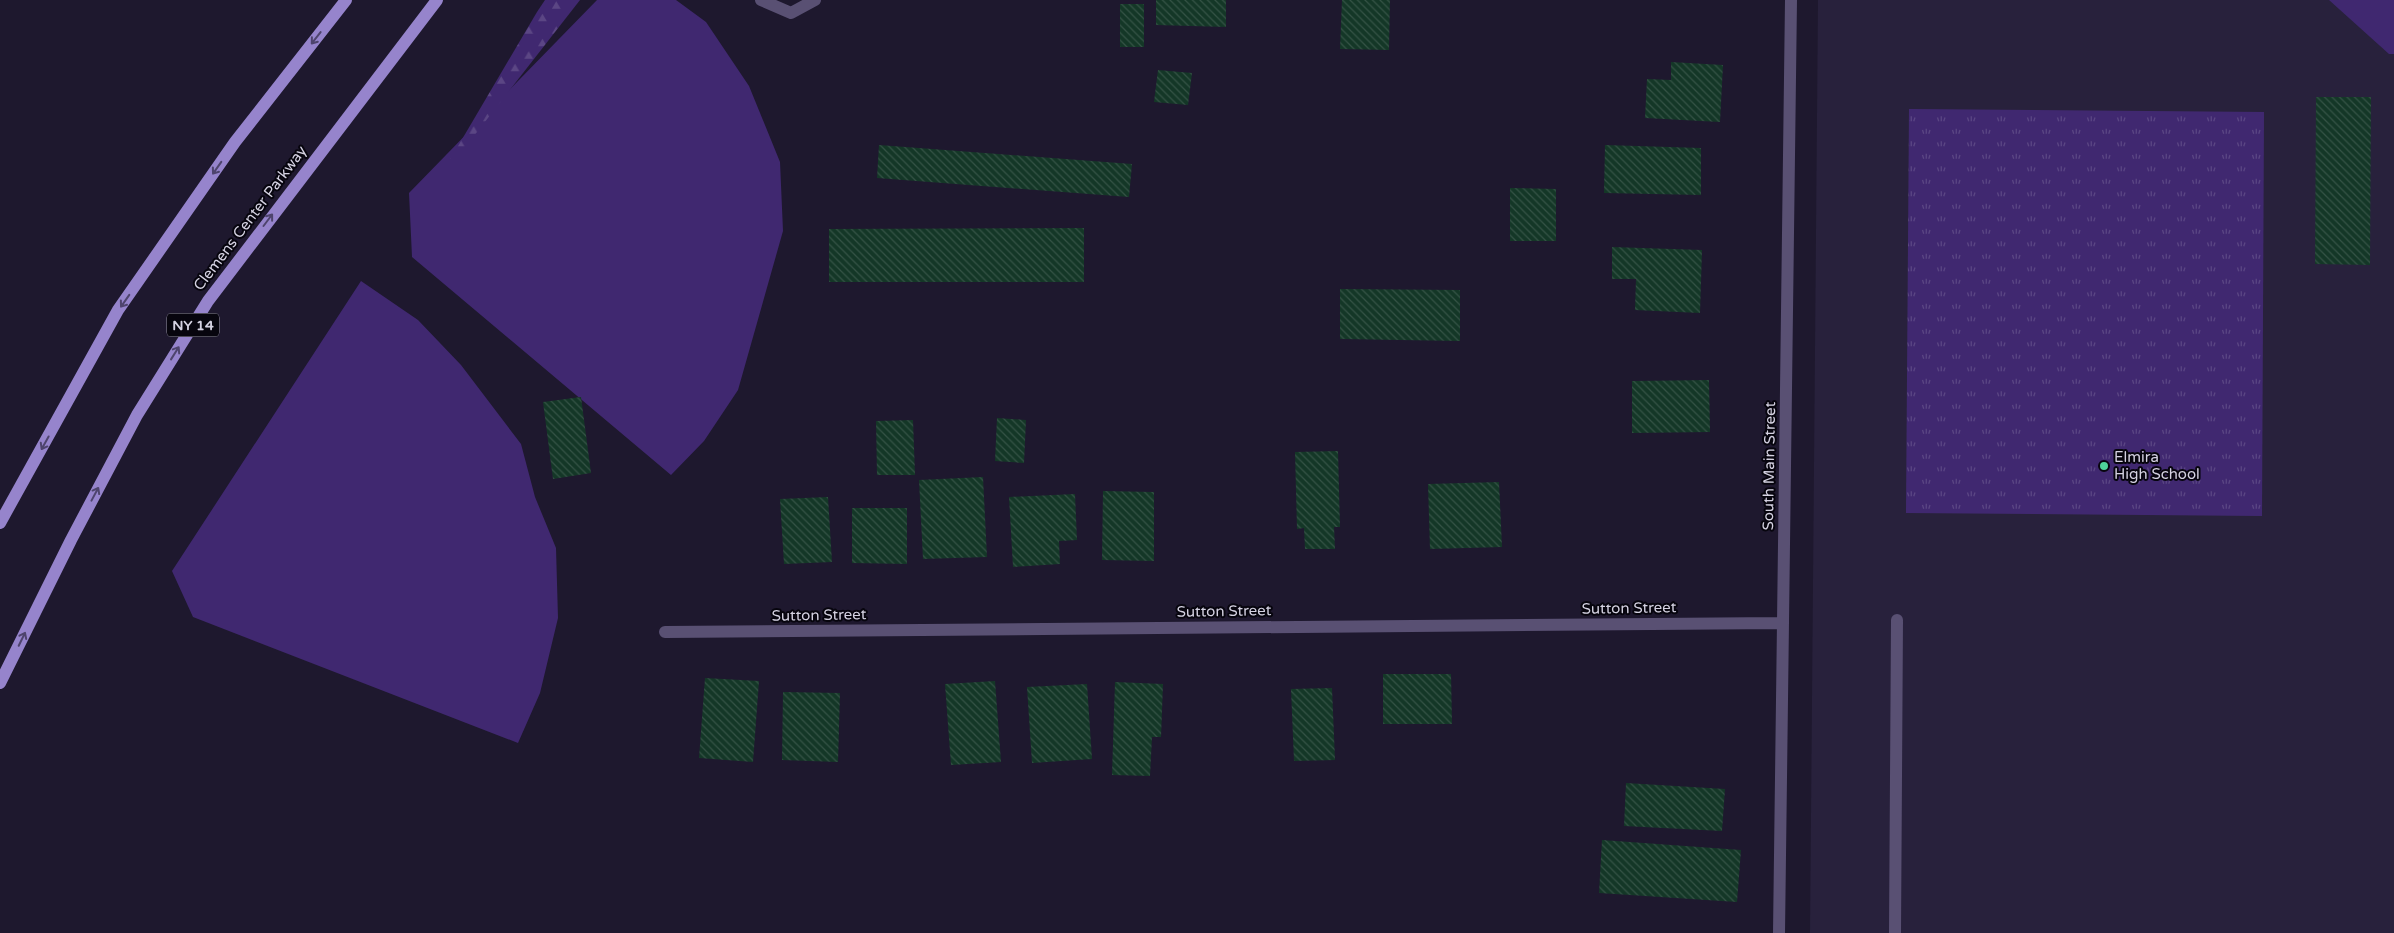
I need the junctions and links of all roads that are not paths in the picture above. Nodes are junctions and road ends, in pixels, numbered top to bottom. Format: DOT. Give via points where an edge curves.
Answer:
graph roads {
  1 [pos="346,0"];
  2 [pos="437,0"];
  3 [pos="761,0"];
  4 [pos="815,0"];
  5 [pos="1791,0"];
  6 [pos="0,523"];
  7 [pos="1897,620"];
  8 [pos="1783,623"];
  9 [pos="665,632"];
  10 [pos="0,683"];
  11 [pos="1779,933"];
  12 [pos="1895,933"];
  1 -- 6 [label="main road, one-way" via="235,142 118,310"];
  10 -- 2 [label="main road, Clemens Center Parkway / NY 14, one-way" via="70,540 132,424 208,301"];
  3 -- 4 [label="street" via="791,13"];
  5 -- 8 [label="street, South Main Street"];
  7 -- 12 [label="street"];
  8 -- 9 [label="street, Sutton Street"];
  8 -- 11 [label="street, South Main Street"];
}
